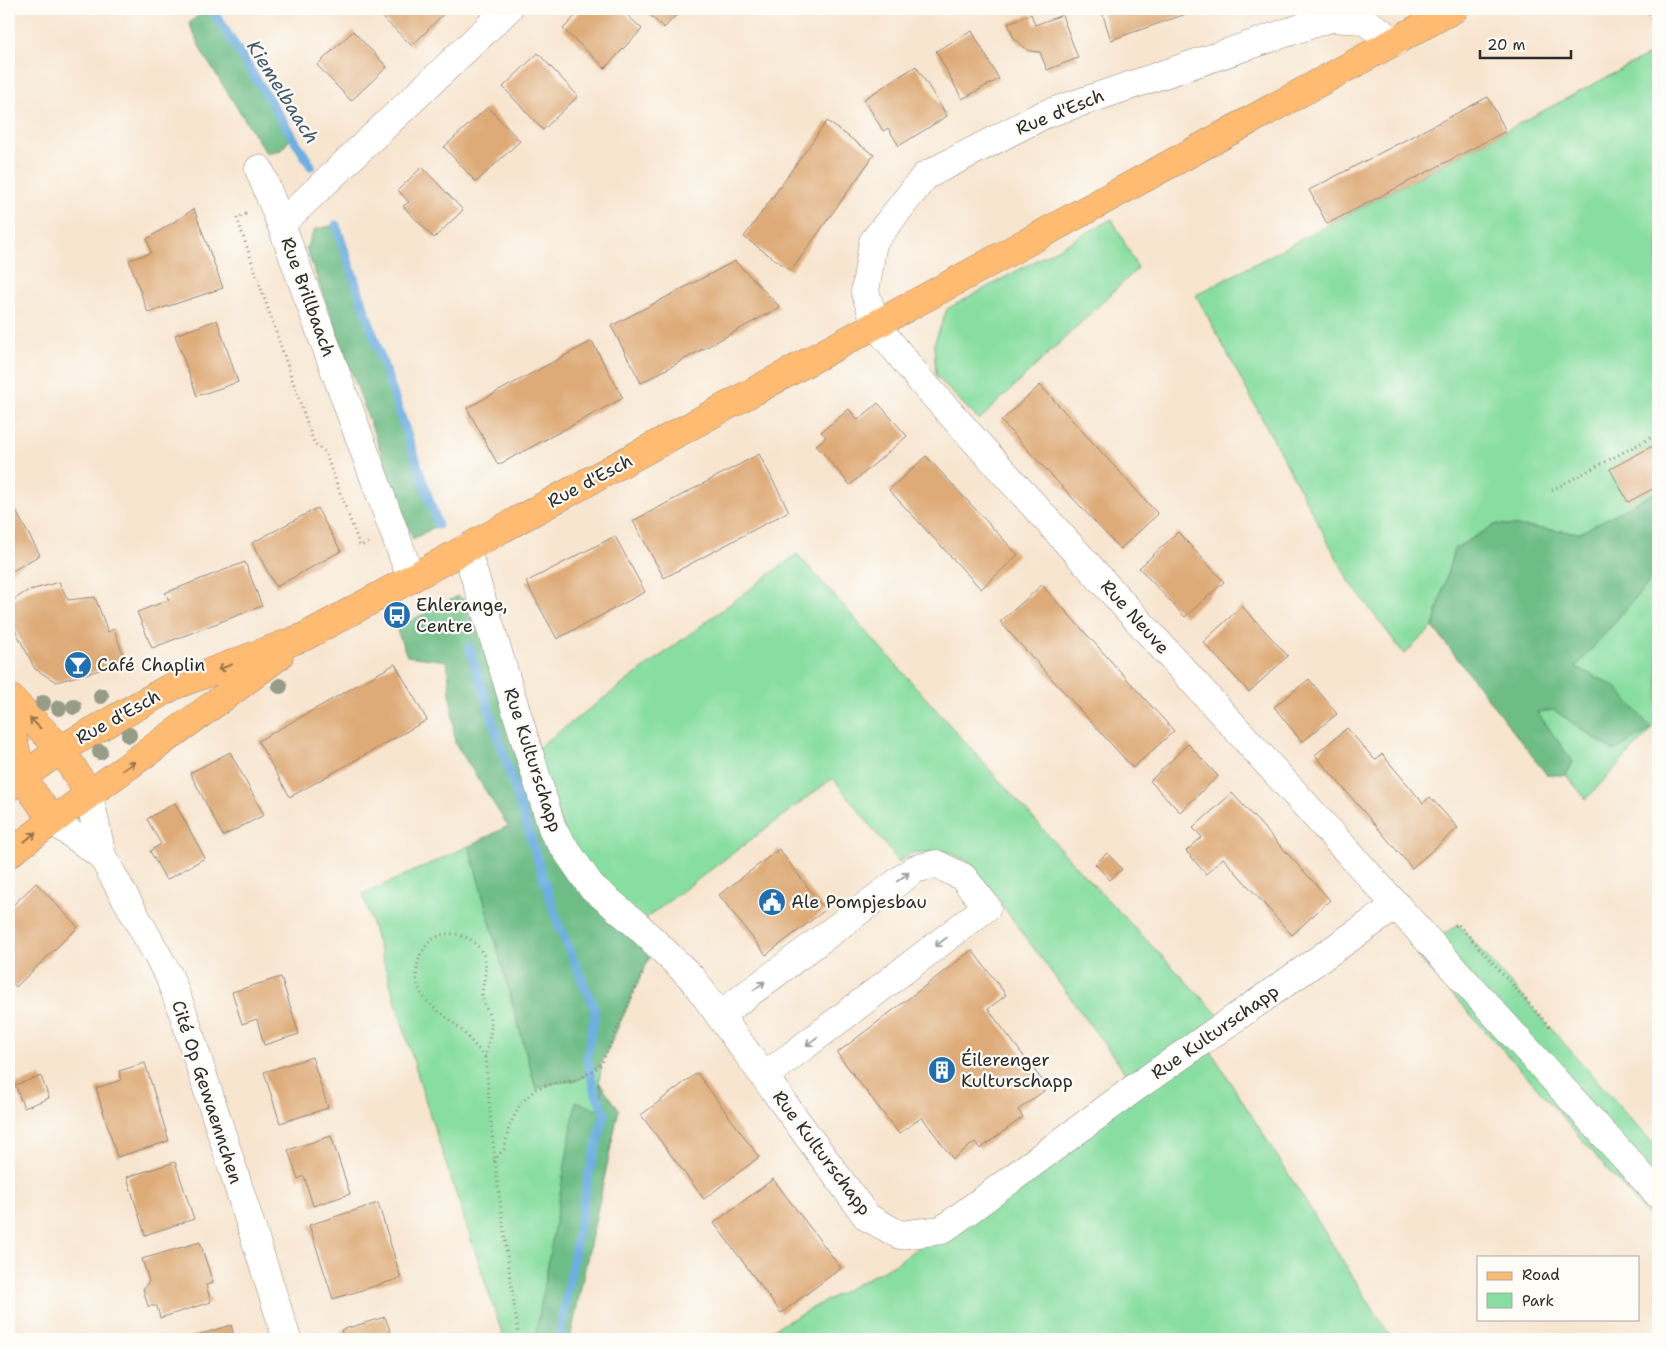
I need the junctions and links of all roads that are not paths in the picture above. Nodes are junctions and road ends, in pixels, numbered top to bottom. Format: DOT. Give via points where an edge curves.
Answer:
graph roads {
  1 [pos="508,9"];
  2 [pos="1454,9"];
  3 [pos="1372,15"];
  4 [pos="1396,42"];
  5 [pos="259,169"];
  6 [pos="281,224"];
  7 [pos="876,325"];
  8 [pos="466,548"];
  9 [pos="411,578"];
  10 [pos="304,637"];
  11 [pos="9,697"];
  12 [pos="9,720"];
  13 [pos="61,749"];
  14 [pos="15,782"];
  15 [pos="89,794"];
  16 [pos="52,820"];
  17 [pos="9,854"];
  18 [pos="102,856"];
  19 [pos="1397,905"];
  20 [pos="720,1015"];
  21 [pos="765,1076"];
  22 [pos="1658,1194"];
  23 [pos="286,1339"];
  1 -- 6 [label="street, Rue Brillbaach"];
  2 -- 4 [label="main road, Rue d'Esch"];
  3 -- 4 [label="street, Rue d'Esch"];
  3 -- 7 [label="street, Rue d'Esch" via="1330,18 1044,115 925,176 873,242 865,292"];
  4 -- 7 [label="main road, Rue d'Esch"];
  5 -- 6 [label="street"];
  6 -- 9 [label="street, Rue Brillbaach"];
  7 -- 8 [label="main road, Rue d'Esch"];
  7 -- 19 [label="street, Rue Neuve" via="921,381"];
  8 -- 9 [label="main road, Rue d'Esch"];
  8 -- 20 [label="street, Rue Kulturschapp" via="553,831 591,886 692,978"];
  9 -- 10 [label="main road, Rue d'Esch"];
  10 -- 13 [label="main road, Rue d'Esch, one-way" via="173,686"];
  15 -- 10 [label="main road, Rue d'Esch, one-way"];
  13 -- 11 [label="main road, one-way"];
  12 -- 14 [label="main road"];
  13 -- 14 [label="main road, Rue d'Esch"];
  13 -- 15 [label="main road"];
  14 -- 16 [label="main road"];
  15 -- 16 [label="main road, Rue d'Esch"];
  15 -- 18 [label="street, Cité Op Gewaennchen"];
  17 -- 16 [label="main road, Rue d'Esch, one-way"];
  16 -- 18 [label="street, Cité Op Gewaennchen"];
  18 -- 23 [label="street, Cité Op Gewaennchen" via="169,976"];
  19 -- 21 [label="street, Rue Kulturschapp" via="1144,1082 942,1230 900,1235 867,1217"];
  19 -- 22 [label="street, Rue Neuve"];
  20 -- 21 [label="street, Rue Kulturschapp"];
  20 -- 21 [label="street, one-way" via="915,869 936,864 963,877 987,907"];
}
